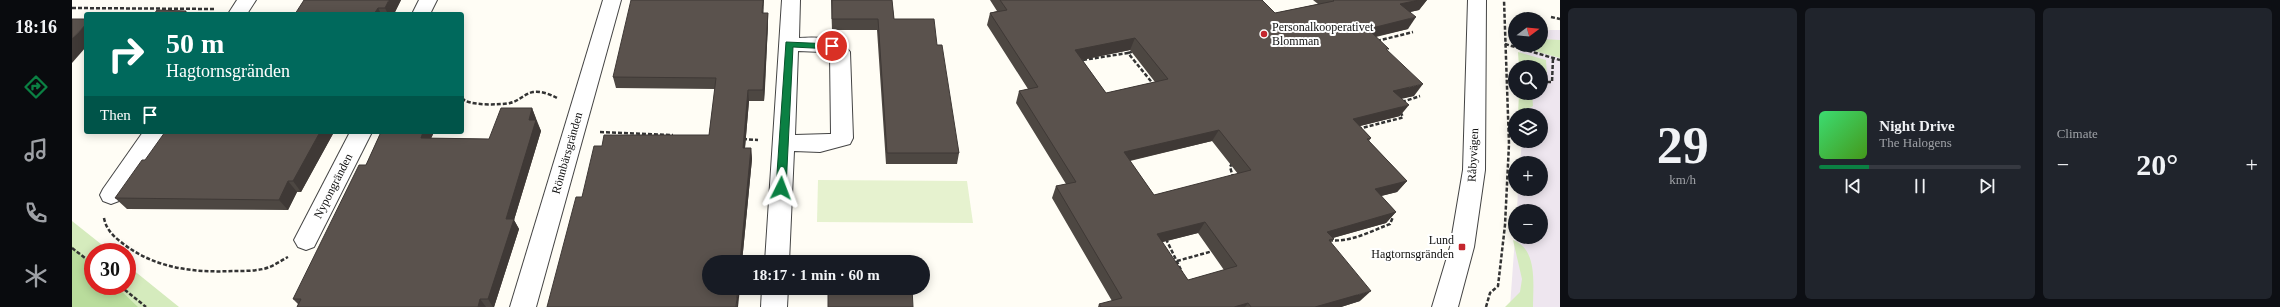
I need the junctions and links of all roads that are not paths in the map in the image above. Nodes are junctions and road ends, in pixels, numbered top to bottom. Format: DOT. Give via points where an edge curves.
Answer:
graph roads {
  1 [pos="428,0"];
  2 [pos="612,0"];
  3 [pos="791,0"];
  4 [pos="1477,0"];
  5 [pos="422,12"];
  6 [pos="789,44"];
  7 [pos="154,134"];
  8 [pos="360,134"];
  9 [pos="783,142"];
  10 [pos="111,195"];
  11 [pos="306,240"];
  12 [pos="777,255"];
  13 [pos="775,295"];
  14 [pos="523,307"];
  15 [pos="774,307"];
  16 [pos="1445,307"];
  1 -- 5 [label="street"];
  2 -- 14 [label="street, Rönnbärsgränden"];
  3 -- 6 [label="street"];
  4 -- 16 [label="street, Råbyvägen" via="1474,170 1462,248"];
  6 -- 9 [label="street"];
  6 -- 9 [label="street" via="832,46 840,52 842,138 829,145 815,146"];
  7 -- 10 [label="street"];
  8 -- 11 [label="street, Nypongränden"];
  9 -- 12 [label="street"];
  13 -- 15 [label="street"];
}
